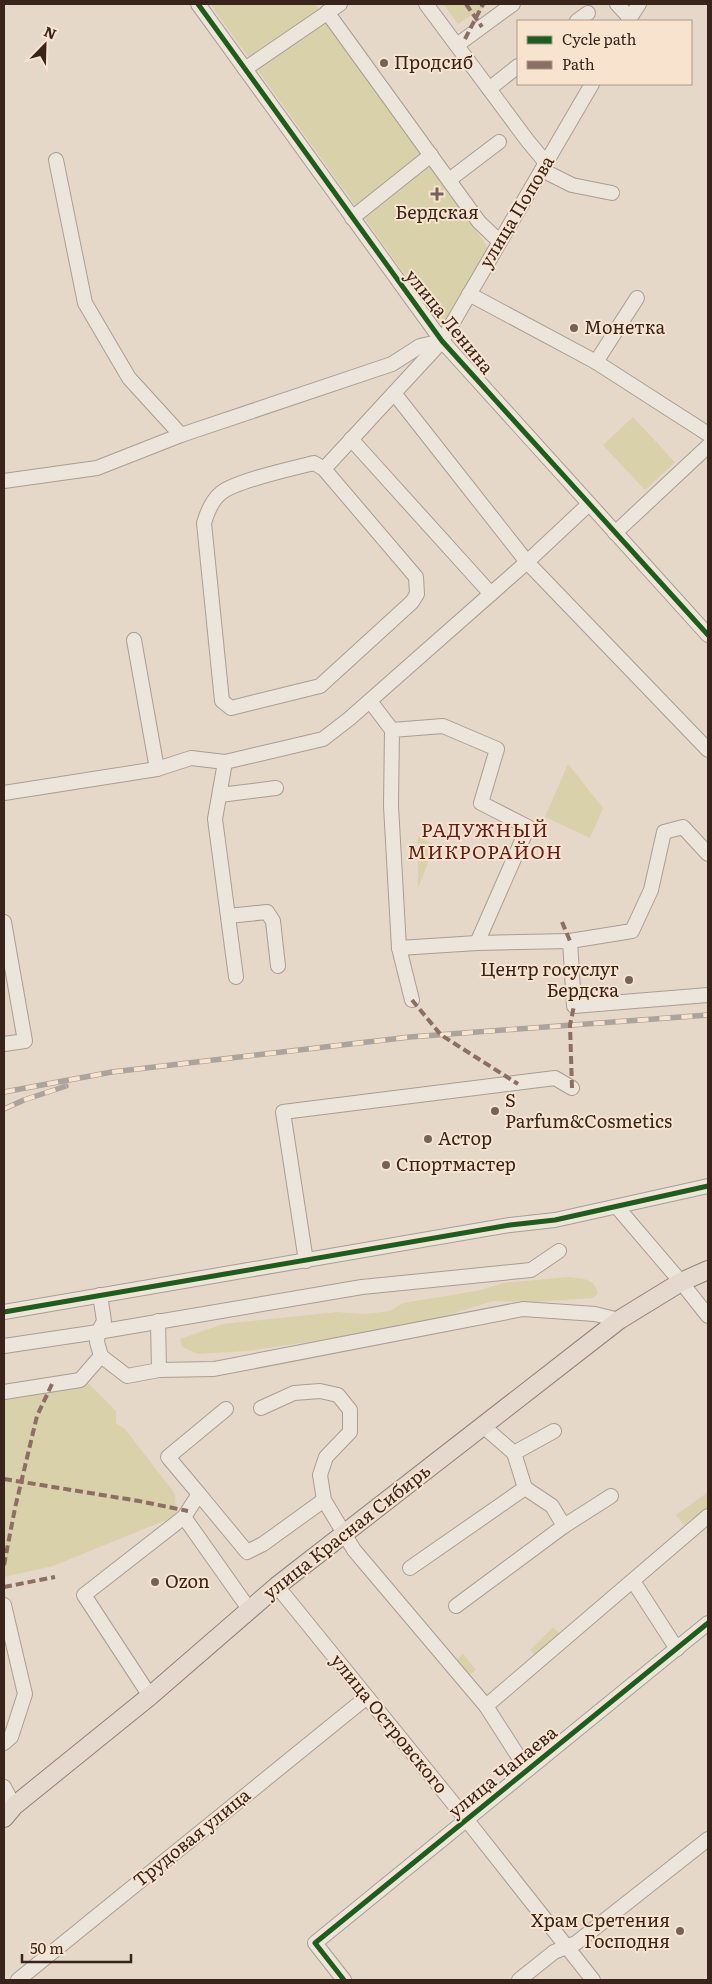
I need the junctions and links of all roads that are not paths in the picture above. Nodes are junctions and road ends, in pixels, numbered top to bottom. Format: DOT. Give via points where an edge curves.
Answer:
graph roads {
  1 [pos="198,4"];
  2 [pos="340,4"];
  3 [pos="426,4"];
  4 [pos="513,4"];
  5 [pos="618,4"];
  6 [pos="639,4"];
  7 [pos="327,12"];
  8 [pos="629,19"];
  9 [pos="457,45"];
  10 [pos="517,67"];
  11 [pos="245,69"];
  12 [pos="591,85"];
  13 [pos="489,88"];
  14 [pos="499,142"];
  15 [pos="431,155"];
  16 [pos="56,160"];
  17 [pos="544,166"];
  18 [pos="449,180"];
  19 [pos="612,194"];
  20 [pos="352,218"];
  21 [pos="500,242"];
  22 [pos="469,294"];
  23 [pos="638,298"];
  24 [pos="442,340"];
  25 [pos="596,362"];
  26 [pos="394,393"];
  27 [pos="708,434"];
  28 [pos="181,435"];
  29 [pos="350,440"];
  30 [pos="708,446"];
  31 [pos="324,468"];
  32 [pos="4,481"];
  33 [pos="588,504"];
  34 [pos="615,533"];
  35 [pos="527,562"];
  36 [pos="490,594"];
  37 [pos="708,635"];
  38 [pos="134,640"];
  39 [pos="370,701"];
  40 [pos="392,730"];
  41 [pos="708,750"];
  42 [pos="225,762"];
  43 [pos="157,769"];
  44 [pos="276,788"];
  45 [pos="4,794"];
  46 [pos="220,794"];
  47 [pos="708,854"];
  48 [pos="228,916"];
  49 [pos="4,922"];
  50 [pos="570,941"];
  51 [pos="477,943"];
  52 [pos="399,948"];
  53 [pos="278,966"];
  54 [pos="236,977"];
  55 [pos="708,995"];
  56 [pos="412,1000"];
  57 [pos="4,1044"];
  58 [pos="572,1088"];
  59 [pos="708,1186"];
  60 [pos="617,1207"];
  61 [pos="559,1250"];
  62 [pos="306,1261"];
  63 [pos="708,1270"];
  64 [pos="682,1282"];
  65 [pos="100,1295"];
  66 [pos="4,1312"];
  67 [pos="708,1316"];
  68 [pos="619,1320"];
  69 [pos="158,1321"];
  70 [pos="98,1332"];
  71 [pos="4,1346"];
  72 [pos="101,1356"];
  73 [pos="159,1370"];
  74 [pos="4,1392"];
  75 [pos="261,1408"];
  76 [pos="226,1409"];
  77 [pos="483,1426"];
  78 [pos="554,1431"];
  79 [pos="514,1453"];
  80 [pos="525,1488"];
  81 [pos="199,1494"];
  82 [pos="611,1496"];
  83 [pos="324,1500"];
  84 [pos="708,1516"];
  85 [pos="184,1517"];
  86 [pos="564,1526"];
  87 [pos="344,1533"];
  88 [pos="410,1568"];
  89 [pos="633,1580"];
  90 [pos="277,1586"];
  91 [pos="4,1605"];
  92 [pos="456,1606"];
  93 [pos="249,1609"];
  94 [pos="708,1623"];
  95 [pos="677,1648"];
  96 [pos="150,1696"];
  97 [pos="367,1697"];
  98 [pos="486,1706"];
  99 [pos="4,1743"];
  100 [pos="526,1770"];
  101 [pos="4,1787"];
  102 [pos="7,1811"];
  103 [pos="466,1819"];
  104 [pos="708,1838"];
  105 [pos="566,1947"];
  106 [pos="18,1980"];
  107 [pos="344,1980"];
  108 [pos="519,1980"];
  109 [pos="592,1980"];
  1 -- 11 [label="street, улица Ленина"];
  2 -- 7 [label="street"];
  3 -- 9 [label="street"];
  4 -- 9 [label="street"];
  5 -- 8 [label="street"];
  6 -- 8 [label="street"];
  7 -- 11 [label="street"];
  7 -- 15 [label="street"];
  9 -- 13 [label="street"];
  10 -- 13 [label="street"];
  11 -- 20 [label="street, улица Ленина"];
  12 -- 17 [label="street, улица Попова"];
  13 -- 17 [label="street"];
  14 -- 18 [label="street"];
  15 -- 18 [label="street"];
  15 -- 20 [label="street"];
  16 -- 28 [label="street" via="85,303 129,378"];
  17 -- 19 [label="street" via="572,185"];
  17 -- 21 [label="street, улица Попова"];
  18 -- 21 [label="street" via="479,222"];
  20 -- 24 [label="street, улица Ленина"];
  21 -- 22 [label="street, улица Попова"];
  22 -- 24 [label="street, улица Попова"];
  22 -- 25 [label="street"];
  23 -- 25 [label="street"];
  24 -- 26 [label="street, улица Попова"];
  24 -- 28 [label="street" via="420,346 392,364"];
  24 -- 33 [label="street, улица Ленина"];
  25 -- 27 [label="street"];
  26 -- 29 [label="street, улица Попова"];
  26 -- 35 [label="street"];
  28 -- 32 [label="street" via="96,468"];
  29 -- 31 [label="street, улица Попова"];
  29 -- 36 [label="street"];
  30 -- 34 [label="street"];
  31 -- 31 [label="street" via="314,462 236,485 221,493 208,511 204,523 222,701 231,708 320,686 417,594 416,577"];
  33 -- 34 [label="street, улица Ленина"];
  33 -- 35 [label="street"];
  34 -- 37 [label="street, улица Ленина"];
  35 -- 36 [label="street"];
  35 -- 41 [label="street"];
  36 -- 39 [label="street"];
  38 -- 43 [label="street"];
  39 -- 40 [label="street"];
  39 -- 42 [label="street" via="323,739"];
  40 -- 51 [label="street" via="443,726 497,749 481,803 528,827"];
  40 -- 52 [label="street" via="391,806"];
  42 -- 43 [label="street" via="191,758"];
  42 -- 46 [label="street"];
  43 -- 45 [label="street"];
  44 -- 46 [label="street"];
  46 -- 48 [label="street" via="215,819"];
  47 -- 50 [label="street" via="683,827 664,832 651,890 632,930"];
  48 -- 53 [label="street" via="267,912 273,921"];
  48 -- 54 [label="street"];
  49 -- 57 [label="street" via="24,1041"];
  50 -- 51 [label="street"];
  50 -- 55 [label="street" via="574,1006"];
  51 -- 52 [label="street"];
  52 -- 56 [label="street"];
  58 -- 62 [label="street" via="555,1078 283,1112"];
  59 -- 60 [label="street"];
  60 -- 62 [label="street"];
  60 -- 64 [label="street"];
  61 -- 69 [label="street" via="531,1270 362,1287"];
  62 -- 65 [label="street"];
  63 -- 64 [label="main road, улица Красная Сибирь"];
  64 -- 67 [label="street"];
  64 -- 68 [label="main road, улица Красная Сибирь"];
  65 -- 66 [label="street"];
  65 -- 70 [label="street" via="104,1321"];
  68 -- 73 [label="street" via="595,1314 523,1309 214,1369"];
  68 -- 77 [label="main road, улица Красная Сибирь"];
  69 -- 70 [label="street"];
  69 -- 73 [label="street"];
  70 -- 71 [label="street"];
  70 -- 72 [label="street"];
  72 -- 73 [label="street" via="127,1376"];
  72 -- 74 [label="street" via="80,1380"];
  75 -- 83 [label="street" via="294,1393 320,1391 338,1395 350,1410 350,1432 326,1457 320,1475"];
  76 -- 81 [label="street" via="168,1457"];
  77 -- 79 [label="street"];
  77 -- 87 [label="main road, улица Красная Сибирь"];
  78 -- 79 [label="street"];
  79 -- 80 [label="street"];
  80 -- 86 [label="street" via="552,1506"];
  80 -- 88 [label="street"];
  81 -- 83 [label="street" via="247,1552"];
  81 -- 85 [label="street"];
  82 -- 86 [label="street"];
  83 -- 87 [label="street"];
  84 -- 89 [label="street"];
  85 -- 93 [label="street"];
  85 -- 96 [label="street" via="84,1595"];
  86 -- 92 [label="street"];
  87 -- 90 [label="main road, улица Красная Сибирь"];
  87 -- 98 [label="street" via="354,1550"];
  89 -- 95 [label="street"];
  89 -- 98 [label="street"];
  90 -- 93 [label="main road, улица Красная Сибирь"];
  90 -- 97 [label="street, улица Островского"];
  91 -- 99 [label="street" via="25,1694 12,1738"];
  93 -- 96 [label="main road, улица Красная Сибирь"];
  94 -- 95 [label="street, улица Чапаева"];
  95 -- 100 [label="street, улица Чапаева"];
  96 -- 102 [label="main road, улица Красная Сибирь"];
  97 -- 103 [label="street, улица Островского"];
  97 -- 106 [label="street, Трудовая улица"];
  98 -- 100 [label="street"];
  100 -- 103 [label="street, улица Чапаева"];
  101 -- 102 [label="street"];
  103 -- 105 [label="street, улица Островского"];
  103 -- 107 [label="street, улица Чапаева" via="315,1942"];
  104 -- 105 [label="street" via="576,1943"];
  105 -- 108 [label="street" via="554,1952"];
  105 -- 109 [label="street, улица Островского"];
}
